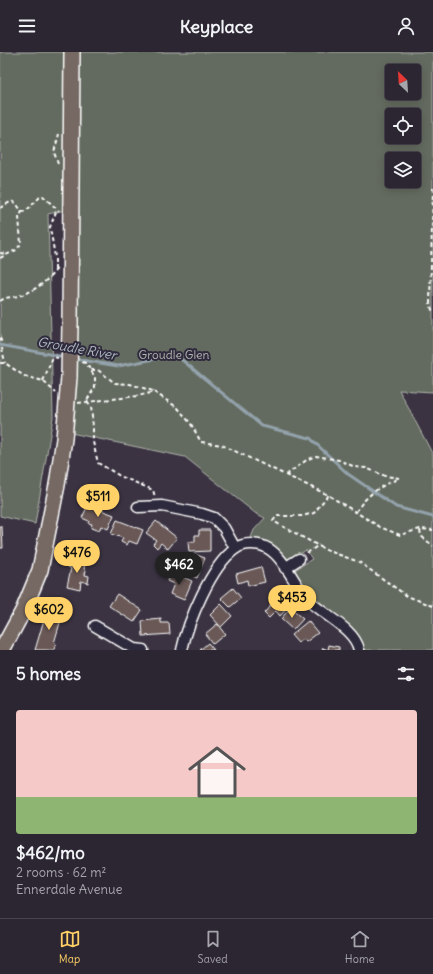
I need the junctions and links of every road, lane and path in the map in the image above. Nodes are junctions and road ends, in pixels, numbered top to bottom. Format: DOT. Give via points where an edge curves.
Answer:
graph roads {
  1 [pos="72,52"];
  2 [pos="433,188"];
  3 [pos="0,208"];
  4 [pos="56,209"];
  5 [pos="22,212"];
  6 [pos="60,213"];
  7 [pos="70,252"];
  8 [pos="0,253"];
  9 [pos="8,255"];
  10 [pos="0,258"];
  11 [pos="55,272"];
  12 [pos="0,301"];
  13 [pos="433,313"];
  14 [pos="0,338"];
  15 [pos="2,343"];
  16 [pos="2,348"];
  17 [pos="53,357"];
  18 [pos="0,363"];
  19 [pos="5,363"];
  20 [pos="91,370"];
  21 [pos="44,382"];
  22 [pos="154,392"];
  23 [pos="62,399"];
  24 [pos="86,402"];
  25 [pos="286,475"];
  26 [pos="328,495"];
  27 [pos="159,506"];
  28 [pos="138,507"];
  29 [pos="356,512"];
  30 [pos="420,530"];
  31 [pos="433,530"];
  32 [pos="319,545"];
  33 [pos="433,546"];
  34 [pos="235,548"];
  35 [pos="299,559"];
  36 [pos="285,568"];
  37 [pos="433,606"];
  38 [pos="95,626"];
  39 [pos="2,650"];
  40 [pos="143,650"];
  41 [pos="182,650"];
  42 [pos="359,650"];
  1 -- 7 [label="highway"];
  2 -- 13 [label="path" via="430,303"];
  3 -- 5 [label="path" via="12,201"];
  4 -- 5 [label="path" via="41,196"];
  4 -- 6 [label="path"];
  4 -- 11 [label="path" via="50,227"];
  5 -- 9 [label="path" via="19,217 21,244"];
  7 -- 11 [label="path"];
  7 -- 23 [label="highway, bridge" via="69,377"];
  8 -- 9 [label="path"];
  9 -- 10 [label="path"];
  11 -- 12 [label="path" via="34,290 4,297"];
  14 -- 15 [label="path"];
  16 -- 19 [label="path"];
  17 -- 21 [label="path"];
  18 -- 19 [label="path"];
  19 -- 21 [label="path" via="24,376"];
  20 -- 22 [label="path" via="98,370 115,383 130,384"];
  21 -- 23 [label="path"];
  22 -- 24 [label="path"];
  22 -- 25 [label="path" via="178,408 201,442 222,445"];
  23 -- 24 [label="path"];
  23 -- 39 [label="highway" via="57,485 40,570 23,611"];
  24 -- 27 [label="path" via="91,406 93,442 98,463 153,490"];
  25 -- 26 [label="path"];
  25 -- 29 [label="path" via="316,456 340,460 385,476 399,478 384,484 366,499"];
  26 -- 29 [label="path"];
  26 -- 32 [label="path" via="314,513 302,516 277,516 273,521"];
  27 -- 28 [label="street"];
  27 -- 34 [label="street" via="214,518 224,528"];
  29 -- 30 [label="path" via="380,527 400,535"];
  30 -- 31 [label="path"];
  30 -- 33 [label="path" via="421,536"];
  32 -- 35 [label="path"];
  32 -- 37 [label="path" via="359,562 407,596"];
  34 -- 36 [label="street" via="245,544 270,549"];
  34 -- 41 [label="street" via="208,584 186,634"];
  35 -- 36 [label="street"];
  36 -- 42 [label="street" via="308,600 347,630 358,643"];
  38 -- 40 [label="street" via="134,649"];
}
